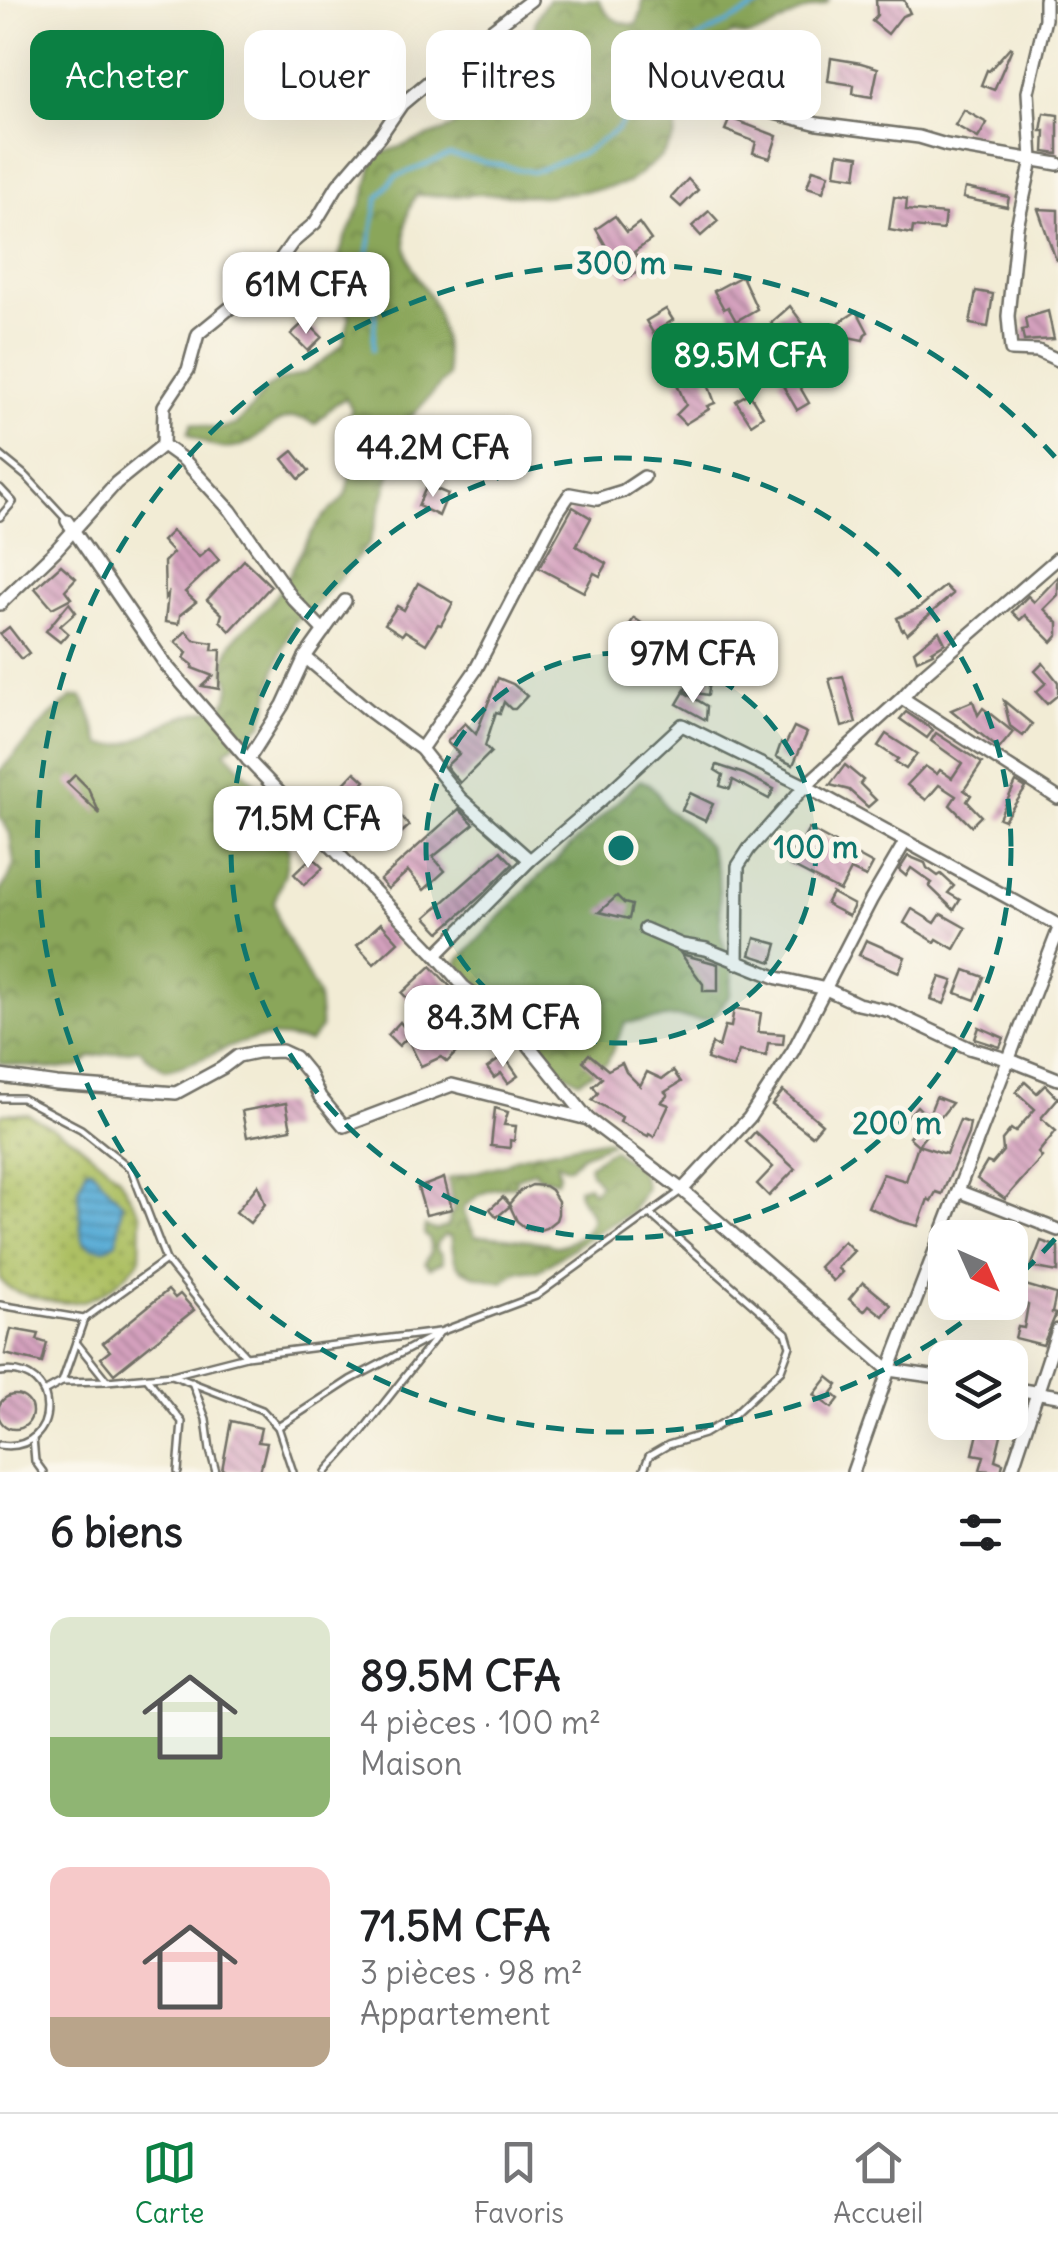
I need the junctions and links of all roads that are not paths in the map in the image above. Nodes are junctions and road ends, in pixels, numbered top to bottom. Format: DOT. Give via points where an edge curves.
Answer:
graph roads {
  1 [pos="531,0"];
  2 [pos="1046,0"];
  3 [pos="802,120"];
  4 [pos="1032,160"];
  5 [pos="1058,164"];
  6 [pos="1058,360"];
  7 [pos="163,445"];
  8 [pos="0,455"];
  9 [pos="644,477"];
  10 [pos="0,488"];
  11 [pos="0,518"];
  12 [pos="71,525"];
  13 [pos="1058,558"];
  14 [pos="345,601"];
  15 [pos="0,604"];
  16 [pos="324,631"];
  17 [pos="306,657"];
  18 [pos="902,698"];
  19 [pos="421,749"];
  20 [pos="248,760"];
  21 [pos="805,786"];
  22 [pos="1058,798"];
  23 [pos="905,842"];
  24 [pos="530,860"];
  25 [pos="645,928"];
  26 [pos="1058,928"];
  27 [pos="436,955"];
  28 [pos="737,963"];
  29 [pos="826,989"];
  30 [pos="1010,1060"];
  31 [pos="0,1076"];
  32 [pos="1058,1080"];
  33 [pos="0,1098"];
  34 [pos="588,1119"];
  35 [pos="682,1190"];
  36 [pos="958,1192"];
  37 [pos="650,1214"];
  38 [pos="1058,1230"];
  39 [pos="166,1260"];
  40 [pos="0,1306"];
  41 [pos="84,1319"];
  42 [pos="1058,1330"];
  43 [pos="440,1332"];
  44 [pos="76,1342"];
  45 [pos="246,1356"];
  46 [pos="890,1370"];
  47 [pos="0,1372"];
  48 [pos="172,1375"];
  49 [pos="928,1376"];
  50 [pos="146,1377"];
  51 [pos="108,1381"];
  52 [pos="62,1382"];
  53 [pos="192,1382"];
  54 [pos="1028,1391"];
  55 [pos="44,1392"];
  56 [pos="1038,1392"];
  57 [pos="1058,1396"];
  58 [pos="278,1427"];
  59 [pos="33,1438"];
  60 [pos="0,1445"];
  61 [pos="43,1472"];
  62 [pos="178,1472"];
  63 [pos="216,1472"];
  64 [pos="293,1472"];
  65 [pos="326,1472"];
  66 [pos="643,1472"];
  67 [pos="853,1472"];
  68 [pos="1010,1472"];
  1 -- 7 [label="street" via="402,104 268,278 198,334 188,370 164,406"];
  2 -- 4 [label="street" via="1028,92"];
  3 -- 4 [label="street"];
  4 -- 5 [label="street"];
  4 -- 6 [label="street" via="1017,227 1011,350"];
  7 -- 12 [label="street"];
  7 -- 16 [label="street" via="232,511"];
  8 -- 12 [label="lane"];
  9 -- 19 [label="street" via="597,499 570,494 474,672"];
  10 -- 11 [label="lane" via="13,502"];
  12 -- 15 [label="street"];
  12 -- 20 [label="street" via="166,665"];
  13 -- 18 [label="street"];
  14 -- 16 [label="street"];
  16 -- 17 [label="street"];
  17 -- 19 [label="street"];
  17 -- 20 [label="street"];
  18 -- 21 [label="street"];
  18 -- 22 [label="street"];
  19 -- 24 [label="street" via="460,798"];
  20 -- 27 [label="street"];
  21 -- 23 [label="street"];
  21 -- 24 [label="street" via="682,725"];
  21 -- 28 [label="street" via="738,866"];
  23 -- 26 [label="street"];
  23 -- 29 [label="street"];
  24 -- 27 [label="street"];
  25 -- 28 [label="street"];
  26 -- 30 [label="street"];
  27 -- 34 [label="street" via="527,1043"];
  28 -- 29 [label="street"];
  29 -- 30 [label="street"];
  29 -- 35 [label="street" via="749,1118"];
  30 -- 32 [label="street"];
  30 -- 36 [label="street"];
  31 -- 34 [label="street" via="176,1093 238,1056 282,1052 309,1074 344,1126 452,1085"];
  33 -- 39 [label="lane" via="22,1098 81,1129 131,1169"];
  34 -- 35 [label="street"];
  35 -- 37 [label="lane"];
  35 -- 46 [label="street"];
  36 -- 38 [label="street"];
  36 -- 46 [label="street"];
  37 -- 43 [label="lane" via="536,1296"];
  37 -- 66 [label="lane" via="786,1333 790,1346 780,1370 729,1419 650,1456"];
  39 -- 41 [label="lane"];
  39 -- 45 [label="lane"];
  40 -- 41 [label="lane"];
  41 -- 44 [label="lane"];
  42 -- 56 [label="street"];
  43 -- 45 [label="lane"];
  43 -- 58 [label="lane"];
  43 -- 65 [label="lane"];
  44 -- 51 [label="lane"];
  44 -- 52 [label="lane"];
  45 -- 48 [label="lane"];
  46 -- 49 [label="street"];
  46 -- 67 [label="street"];
  47 -- 55 [label="lane" via="26,1374"];
  48 -- 50 [label="lane"];
  48 -- 53 [label="lane"];
  50 -- 51 [label="lane"];
  50 -- 62 [label="lane" via="182,1422"];
  51 -- 52 [label="lane"];
  52 -- 55 [label="lane"];
  53 -- 58 [label="lane" via="262,1410"];
  53 -- 63 [label="lane"];
  54 -- 56 [label="street"];
  55 -- 59 [label="lane" via="46,1417"];
  56 -- 57 [label="street"];
  56 -- 68 [label="street"];
  58 -- 64 [label="lane"];
  59 -- 60 [label="lane"];
  59 -- 61 [label="lane"];
}
